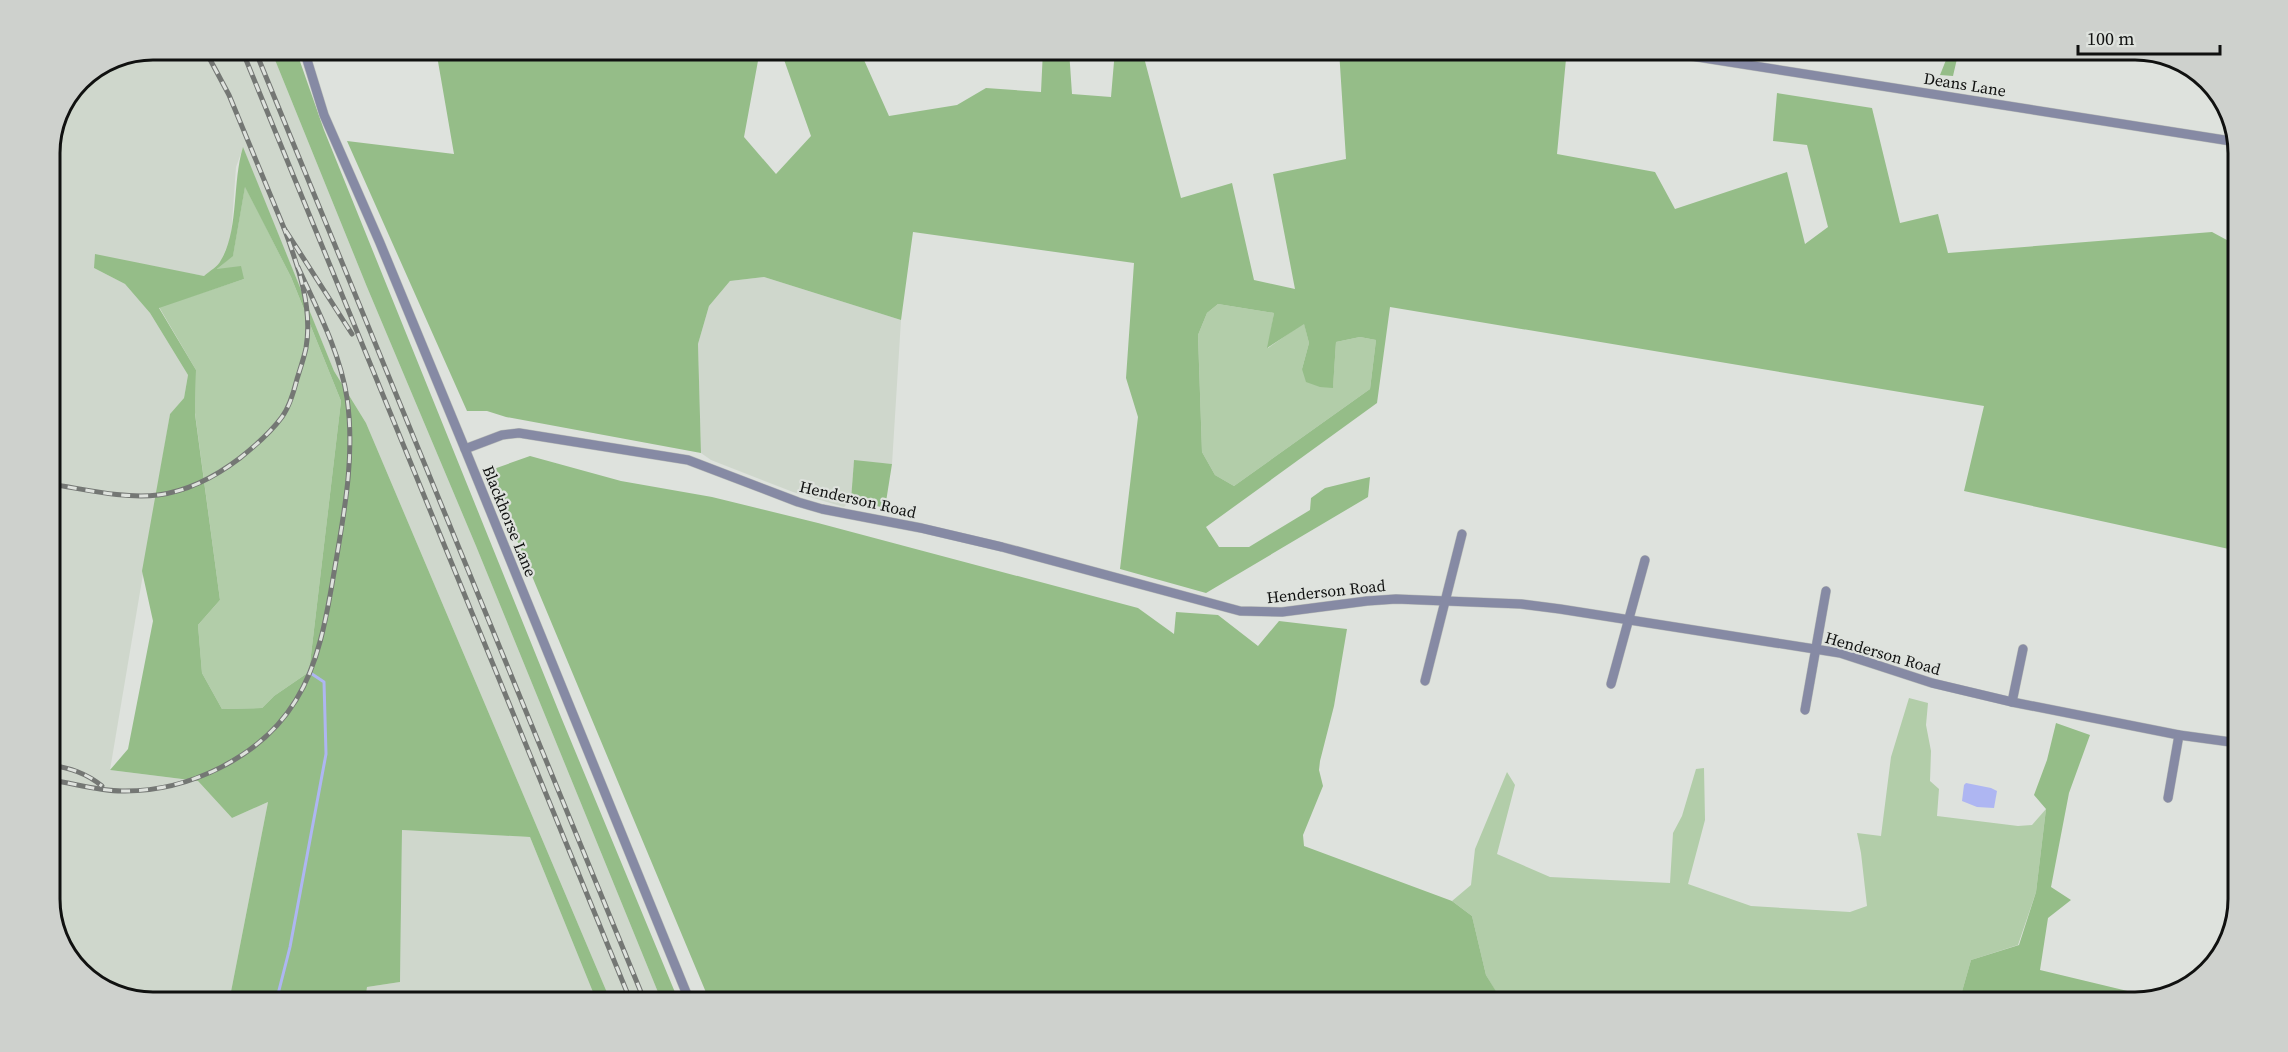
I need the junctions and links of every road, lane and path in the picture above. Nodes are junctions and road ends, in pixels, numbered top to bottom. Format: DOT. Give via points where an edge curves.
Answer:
graph roads {
  1 [pos="307,60"];
  2 [pos="1716,60"];
  3 [pos="2227,140"];
  4 [pos="465,449"];
  5 [pos="1462,534"];
  6 [pos="1645,560"];
  7 [pos="1826,591"];
  8 [pos="1445,601"];
  9 [pos="1629,619"];
  10 [pos="1817,649"];
  11 [pos="2023,649"];
  12 [pos="1425,681"];
  13 [pos="1611,684"];
  14 [pos="2012,702"];
  15 [pos="1805,710"];
  16 [pos="2179,735"];
  17 [pos="2228,741"];
  18 [pos="2168,798"];
  19 [pos="686,992"];
  1 -- 4 [label="street, Blackhorse Lane" via="324,115"];
  2 -- 3 [label="street, Deans Lane"];
  4 -- 8 [label="street, Henderson Road" via="519,433 688,460 822,509 1002,547 1246,612 1282,612 1367,600"];
  4 -- 19 [label="street, Blackhorse Lane"];
  5 -- 8 [label="street"];
  6 -- 9 [label="street"];
  7 -- 10 [label="street"];
  8 -- 9 [label="street, Henderson Road" via="1521,604"];
  8 -- 12 [label="street"];
  9 -- 10 [label="street, Henderson Road"];
  9 -- 13 [label="street"];
  10 -- 14 [label="street, Henderson Road"];
  10 -- 15 [label="street"];
  11 -- 14 [label="street"];
  14 -- 16 [label="street, Henderson Road"];
  16 -- 17 [label="street, Henderson Road"];
  16 -- 18 [label="street"];
}
